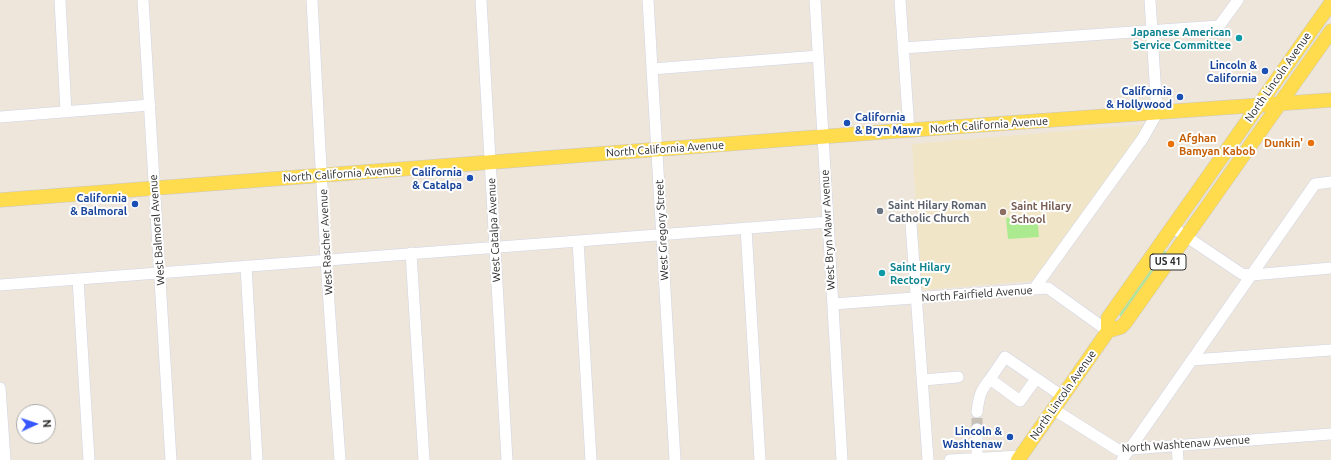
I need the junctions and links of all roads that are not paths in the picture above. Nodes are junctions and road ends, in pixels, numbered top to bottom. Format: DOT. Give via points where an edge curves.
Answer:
graph roads {
  1 [pos="60,0"];
  2 [pos="143,0"];
  3 [pos="312,0"];
  4 [pos="481,0"];
  5 [pos="648,0"];
  6 [pos="815,0"];
  7 [pos="900,0"];
  8 [pos="1150,0"];
  9 [pos="1238,0"];
  10 [pos="1331,3"];
  11 [pos="1152,30"];
  12 [pos="1331,31"];
  13 [pos="903,48"];
  14 [pos="818,56"];
  15 [pos="652,69"];
  16 [pos="1331,100"];
  17 [pos="1279,103"];
  18 [pos="150,105"];
  19 [pos="1258,105"];
  20 [pos="66,112"];
  21 [pos="1157,113"];
  22 [pos="0,117"];
  23 [pos="909,130"];
  24 [pos="823,137"];
  25 [pos="657,150"];
  26 [pos="490,163"];
  27 [pos="322,176"];
  28 [pos="1331,182"];
  29 [pos="155,189"];
  30 [pos="0,200"];
  31 [pos="828,222"];
  32 [pos="911,224"];
  33 [pos="1172,227"];
  34 [pos="746,228"];
  35 [pos="662,234"];
  36 [pos="1186,236"];
  37 [pos="578,241"];
  38 [pos="495,247"];
  39 [pos="411,253"];
  40 [pos="326,260"];
  41 [pos="246,266"];
  42 [pos="1331,268"];
  43 [pos="160,273"];
  44 [pos="1252,274"];
  45 [pos="78,279"];
  46 [pos="0,285"];
  47 [pos="1034,289"];
  48 [pos="918,298"];
  49 [pos="833,304"];
  50 [pos="1108,330"];
  51 [pos="1331,350"];
  52 [pos="1192,360"];
  53 [pos="958,377"];
  54 [pos="990,379"];
  55 [pos="1036,379"];
  56 [pos="923,380"];
  57 [pos="0,388"];
  58 [pos="1062,396"];
  59 [pos="1053,409"];
  60 [pos="977,412"];
  61 [pos="977,429"];
  62 [pos="1331,434"];
  63 [pos="1177,446"];
  64 [pos="1130,449"];
  65 [pos="977,458"];
  66 [pos="1019,458"];
  67 [pos="5,460"];
  68 [pos="89,460"];
  69 [pos="172,460"];
  70 [pos="257,460"];
  71 [pos="340,460"];
  72 [pos="424,460"];
  73 [pos="507,460"];
  74 [pos="591,460"];
  75 [pos="675,460"];
  76 [pos="760,460"];
  77 [pos="842,460"];
  78 [pos="928,460"];
  79 [pos="950,460"];
  80 [pos="1122,460"];
  81 [pos="1178,460"];
  1 -- 20 [label="street"];
  2 -- 18 [label="street, West Balmoral Avenue"];
  3 -- 27 [label="street, West Rascher Avenue"];
  4 -- 26 [label="street, West Catalpa Avenue"];
  5 -- 15 [label="street, West Gregory Street"];
  6 -- 14 [label="street, West Bryn Mawr Avenue"];
  7 -- 13 [label="street"];
  8 -- 11 [label="street"];
  9 -- 11 [label="street" via="1219,26"];
  10 -- 19 [label="main road, North Lincoln Avenue / US 41"];
  11 -- 13 [label="street"];
  11 -- 21 [label="street"];
  12 -- 17 [label="main road, North Lincoln Avenue / US 41"];
  13 -- 23 [label="street"];
  14 -- 15 [label="street"];
  14 -- 24 [label="street, West Bryn Mawr Avenue"];
  15 -- 25 [label="street, West Gregory Street"];
  16 -- 17 [label="main road, North California Avenue"];
  17 -- 19 [label="main road, North California Avenue"];
  17 -- 36 [label="main road, North Lincoln Avenue / US 41"];
  18 -- 20 [label="street"];
  18 -- 29 [label="street, West Balmoral Avenue"];
  19 -- 21 [label="main road, North California Avenue"];
  19 -- 33 [label="main road, North Lincoln Avenue / US 41"];
  20 -- 22 [label="street"];
  21 -- 23 [label="main road, North California Avenue"];
  21 -- 47 [label="street" via="1143,138"];
  23 -- 24 [label="main road, North California Avenue"];
  24 -- 25 [label="main road, North California Avenue"];
  24 -- 31 [label="street, West Bryn Mawr Avenue"];
  25 -- 26 [label="main road, North California Avenue"];
  25 -- 35 [label="street, West Gregory Street"];
  26 -- 27 [label="main road, North California Avenue"];
  26 -- 38 [label="street, West Catalpa Avenue"];
  27 -- 29 [label="main road, North California Avenue"];
  27 -- 40 [label="street, West Rascher Avenue"];
  28 -- 44 [label="street" via="1315,184"];
  29 -- 30 [label="main road, North California Avenue"];
  29 -- 43 [label="street, West Balmoral Avenue"];
  31 -- 34 [label="street"];
  31 -- 49 [label="street, West Bryn Mawr Avenue"];
  32 -- 48 [label="street"];
  33 -- 36 [label="street"];
  33 -- 50 [label="main road, North Lincoln Avenue / US 41" via="1108,318"];
  34 -- 35 [label="street"];
  34 -- 76 [label="street"];
  35 -- 37 [label="street"];
  35 -- 75 [label="street, West Gregory Street"];
  36 -- 44 [label="street" via="1242,274"];
  36 -- 50 [label="main road, North Lincoln Avenue / US 41" via="1125,323"];
  37 -- 38 [label="street"];
  37 -- 74 [label="street"];
  38 -- 39 [label="street"];
  38 -- 73 [label="street, West Catalpa Avenue"];
  39 -- 40 [label="street"];
  39 -- 72 [label="street"];
  40 -- 41 [label="street"];
  40 -- 71 [label="street, West Rascher Avenue"];
  41 -- 43 [label="street"];
  41 -- 70 [label="street"];
  42 -- 44 [label="street"];
  43 -- 45 [label="street"];
  43 -- 69 [label="street, West Balmoral Avenue"];
  44 -- 52 [label="street"];
  45 -- 46 [label="street"];
  45 -- 68 [label="street"];
  47 -- 48 [label="street, North Fairfield Avenue"];
  47 -- 50 [label="street, North Fairfield Avenue" via="1048,288"];
  48 -- 49 [label="street, North Fairfield Avenue"];
  48 -- 56 [label="street"];
  49 -- 77 [label="street, West Bryn Mawr Avenue"];
  50 -- 58 [label="main road, North Lincoln Avenue / US 41"];
  51 -- 52 [label="street"];
  52 -- 64 [label="street"];
  53 -- 56 [label="street"];
  54 -- 55 [label="street" via="1020,401"];
  54 -- 55 [label="street" via="1004,357"];
  54 -- 60 [label="street" via="979,397"];
  55 -- 58 [label="street"];
  56 -- 78 [label="street"];
  57 -- 67 [label="street"];
  58 -- 59 [label="main road, North Lincoln Avenue / US 41"];
  59 -- 64 [label="street, North Washtenaw Avenue" via="1118,450"];
  59 -- 66 [label="main road, North Lincoln Avenue / US 41"];
  61 -- 65 [label="street"];
  62 -- 63 [label="street, North Washtenaw Avenue"];
  63 -- 64 [label="street, North Washtenaw Avenue"];
  63 -- 81 [label="street"];
  64 -- 80 [label="street"];
  65 -- 66 [label="street"];
  65 -- 79 [label="street"];
}
